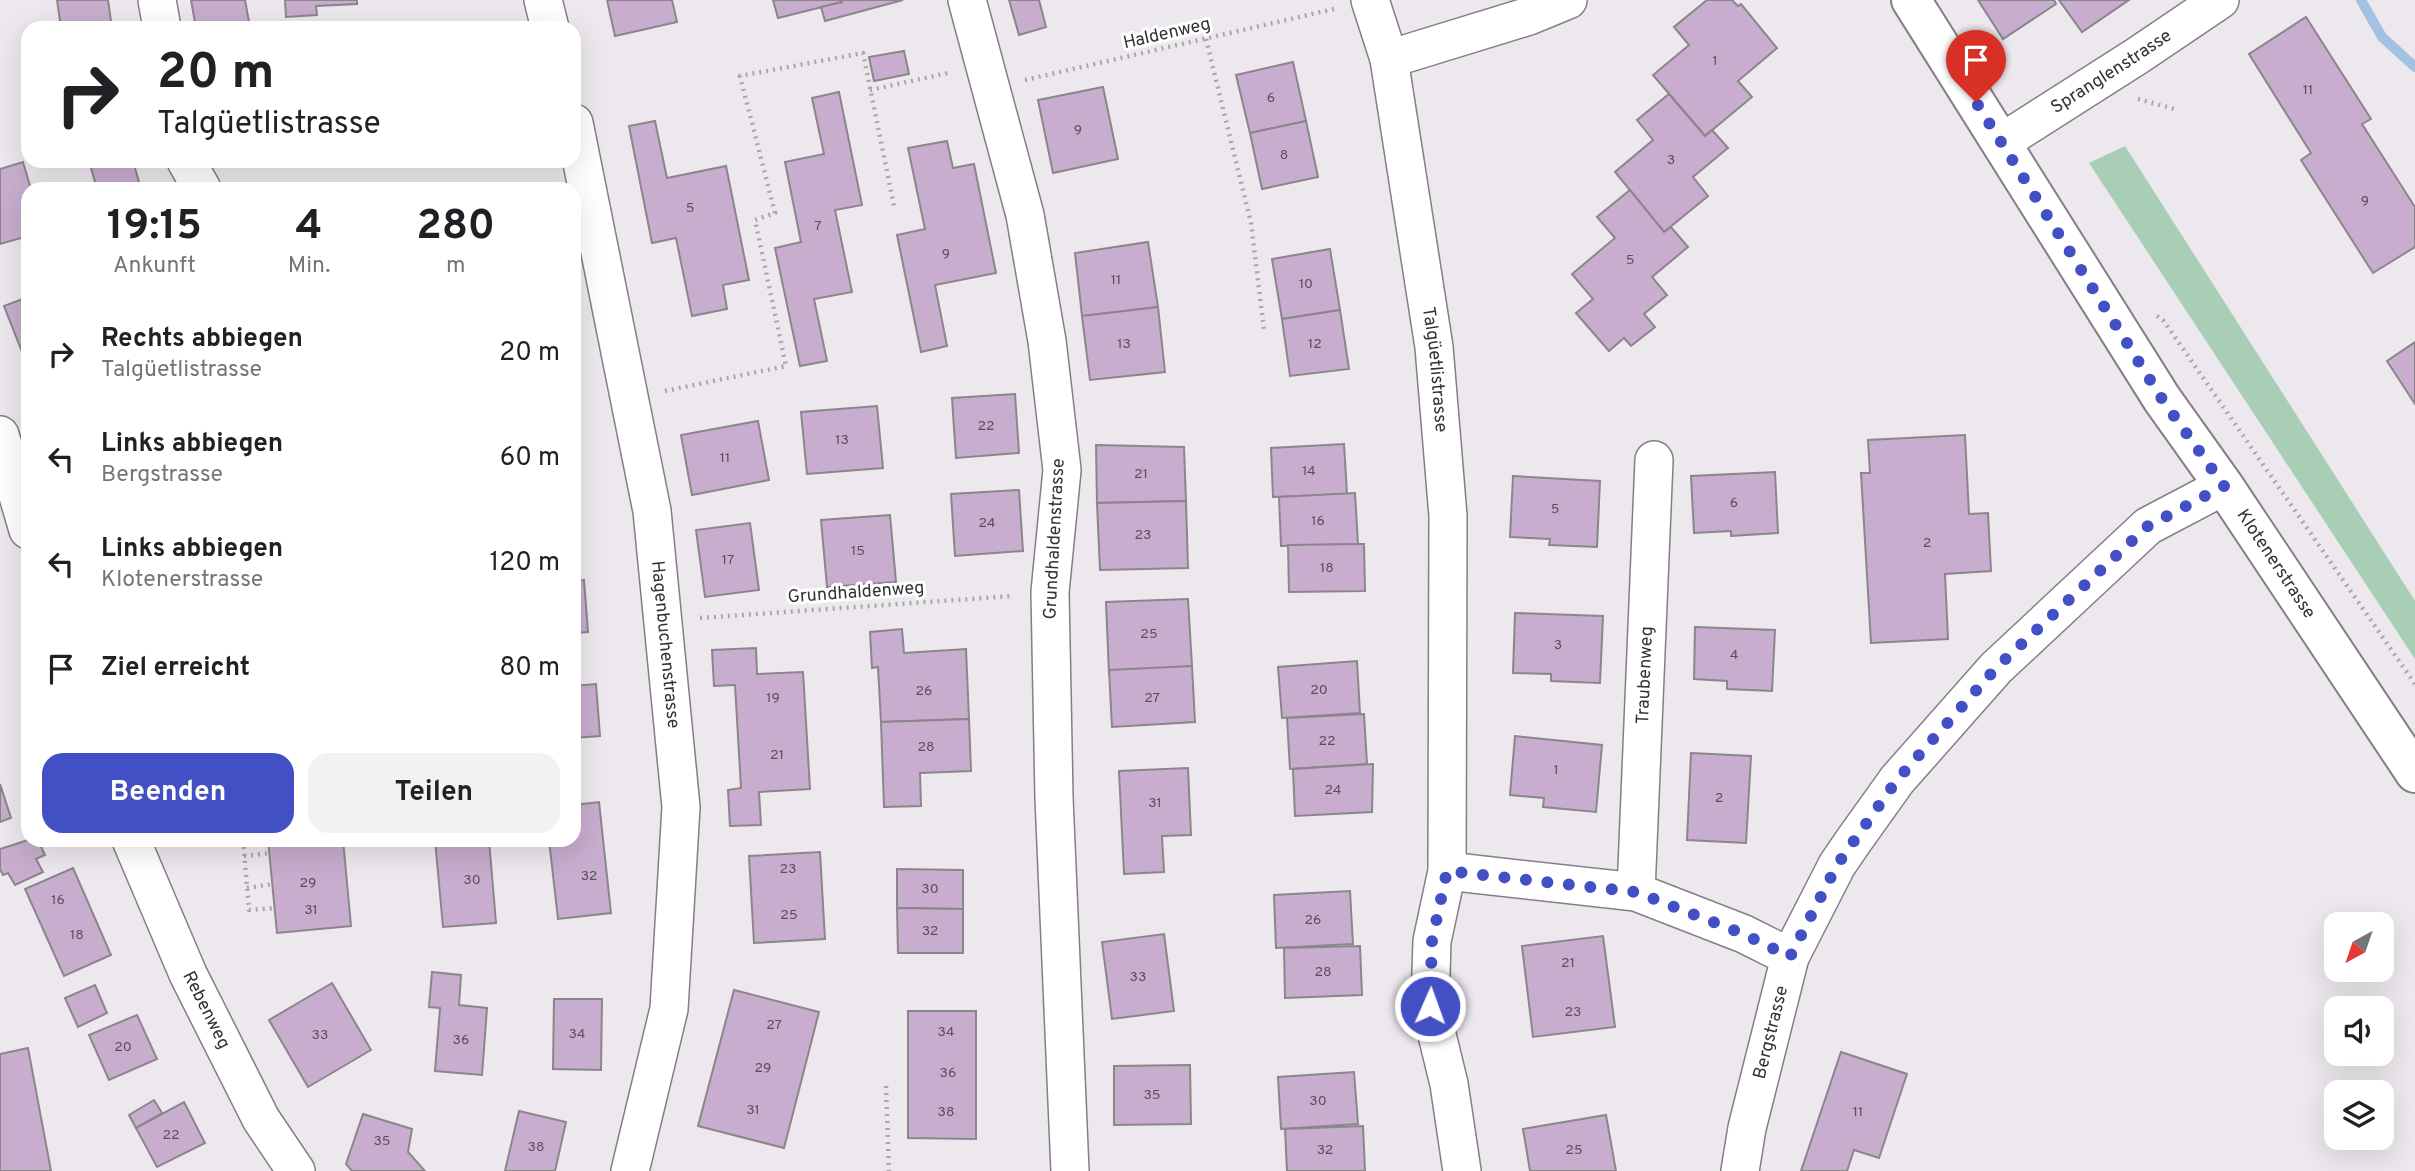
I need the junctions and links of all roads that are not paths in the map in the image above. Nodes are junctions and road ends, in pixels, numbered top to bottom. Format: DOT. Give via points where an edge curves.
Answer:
graph roads {
  1 [pos="157,0"];
  2 [pos="543,0"];
  3 [pos="967,0"];
  4 [pos="1568,0"];
  5 [pos="1910,0"];
  6 [pos="2220,0"];
  7 [pos="1353,4"];
  8 [pos="161,21"];
  9 [pos="548,21"];
  10 [pos="1389,59"];
  11 [pos="2001,142"];
  12 [pos="581,158"];
  13 [pos="0,435"];
  14 [pos="1654,460"];
  15 [pos="2224,486"];
  16 [pos="21,506"];
  17 [pos="2415,773"];
  18 [pos="134,847"];
  19 [pos="1447,871"];
  20 [pos="1636,892"];
  21 [pos="1790,957"];
  22 [pos="296,1171"];
  23 [pos="630,1171"];
  24 [pos="1070,1171"];
  25 [pos="1462,1171"];
  26 [pos="1740,1171"];
  1 -- 8 [label="street"];
  2 -- 9 [label="street"];
  3 -- 24 [label="street, Grundhaldenstrasse" via="1025,215 1048,341 1062,470 1050,592"];
  4 -- 10 [label="street"];
  5 -- 11 [label="main road, Klotenerstrasse"];
  6 -- 11 [label="street, Spranglenstrasse"];
  7 -- 10 [label="street, Talgüetlistrasse"];
  10 -- 19 [label="street, Talgüetlistrasse" via="1434,347 1448,516"];
  11 -- 15 [label="main road, Klotenerstrasse" via="2162,399"];
  12 -- 23 [label="street, Hagenbuchenstrasse" via="652,511 681,807 669,1009"];
  13 -- 16 [label="street"];
  14 -- 20 [label="street, Traubenweg"];
  15 -- 17 [label="main road, Klotenerstrasse"];
  15 -- 21 [label="street, Bergstrasse" via="2148,526 1996,668 1889,791 1837,865"];
  18 -- 22 [label="street, Rebenweg" via="188,974 261,1119"];
  19 -- 20 [label="street"];
  19 -- 25 [label="street, Talgüetlistrasse" via="1432,941 1430,1006 1450,1084"];
  20 -- 21 [label="street"];
  21 -- 26 [label="street, Bergstrasse" via="1746,1128"];
}
